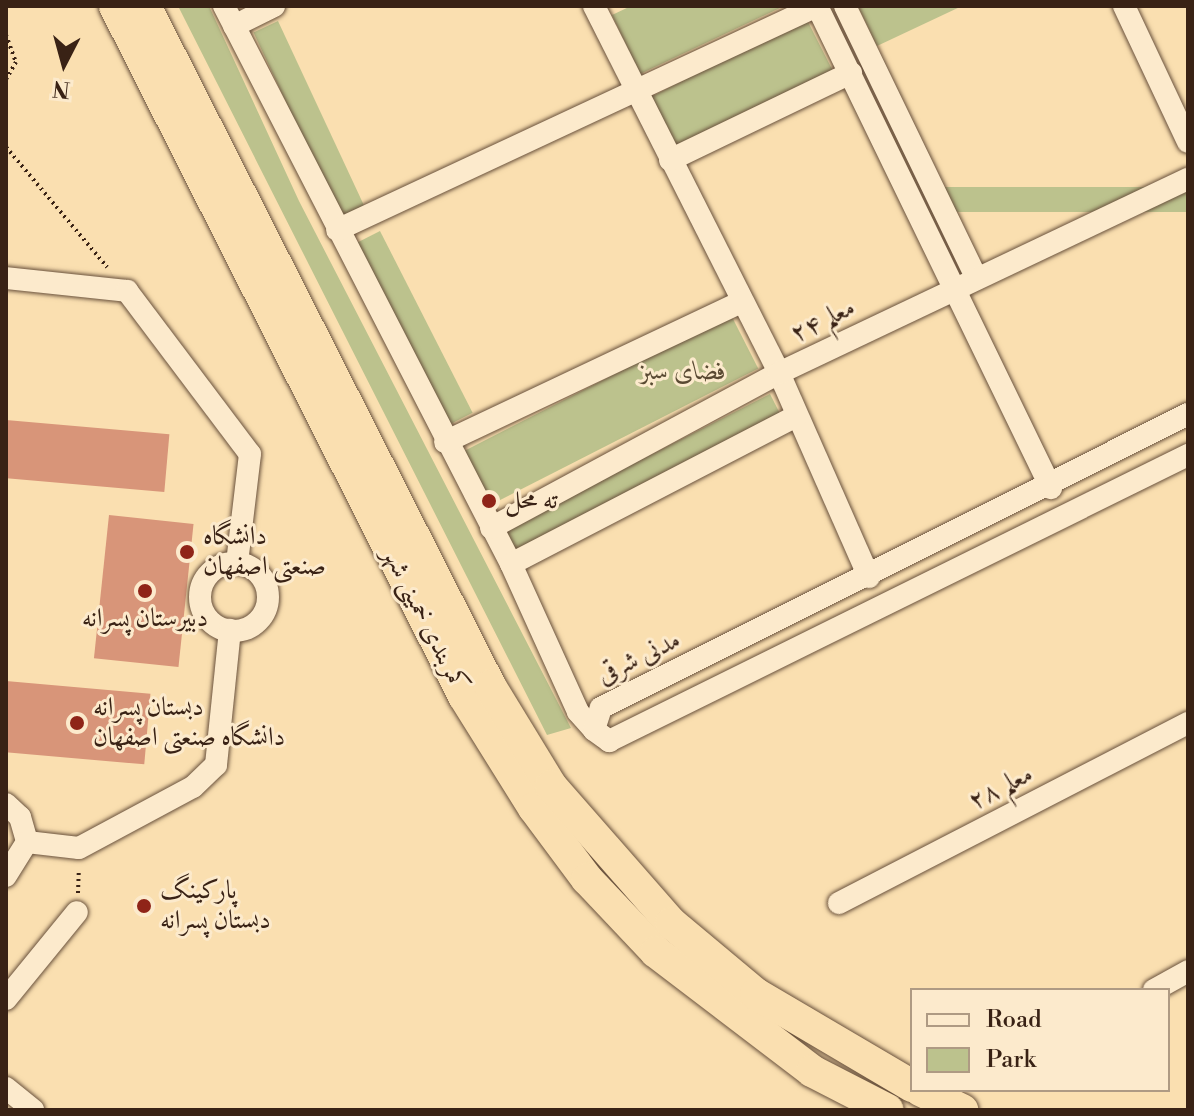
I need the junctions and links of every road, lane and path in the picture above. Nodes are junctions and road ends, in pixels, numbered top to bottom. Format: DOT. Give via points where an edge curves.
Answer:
graph roads {
  1 [pos="115,6"];
  2 [pos="145,6"];
  3 [pos="274,6"];
  4 [pos="817,6"];
  5 [pos="845,6"];
  6 [pos="1124,6"];
  7 [pos="598,7"];
  8 [pos="229,16"];
  9 [pos="6,35"];
  10 [pos="851,73"];
  11 [pos="6,79"];
  12 [pos="637,93"];
  13 [pos="1188,142"];
  14 [pos="6,147"];
  15 [pos="670,160"];
  16 [pos="1188,179"];
  17 [pos="337,230"];
  18 [pos="976,277"];
  19 [pos="6,278"];
  20 [pos="950,289"];
  21 [pos="127,291"];
  22 [pos="741,302"];
  23 [pos="779,373"];
  24 [pos="1188,414"];
  25 [pos="797,416"];
  26 [pos="445,442"];
  27 [pos="1188,455"];
  28 [pos="1051,488"];
  29 [pos="491,528"];
  30 [pos="237,563"];
  31 [pos="511,564"];
  32 [pos="869,577"];
  33 [pos="230,630"];
  34 [pos="1188,723"];
  35 [pos="594,730"];
  36 [pos="6,804"];
  37 [pos="27,842"];
  38 [pos="79,848"];
  39 [pos="6,876"];
  40 [pos="839,903"];
  41 [pos="77,912"];
  42 [pos="1188,971"];
  43 [pos="1158,988"];
  44 [pos="6,999"];
  45 [pos="910,1085"];
  46 [pos="6,1088"];
  47 [pos="924,1092"];
  48 [pos="33,1110"];
  49 [pos="888,1110"];
  50 [pos="962,1110"];
  1 -- 49 [label="highway, کمربندی خمینی شهر" via="464,696 534,808 656,952 812,1071"];
  2 -- 45 [label="highway, کمربندی خمینی شهر" via="490,686 551,786 671,923 720,964 825,1040"];
  3 -- 8 [label="street"];
  4 -- 10 [label="street"];
  4 -- 12 [label="street"];
  5 -- 18 [label="street"];
  6 -- 13 [label="street"];
  7 -- 12 [label="street"];
  8 -- 17 [label="street"];
  9 -- 11 [label="path" via="16,62"];
  10 -- 15 [label="street"];
  10 -- 20 [label="street"];
  12 -- 15 [label="street"];
  12 -- 17 [label="street"];
  14 -- 21 [label="path"];
  15 -- 22 [label="street"];
  16 -- 18 [label="street, معلم ۲۴"];
  17 -- 26 [label="street"];
  18 -- 20 [label="street, معلم ۲۴"];
  19 -- 21 [label="street"];
  20 -- 23 [label="street, معلم ۲۴"];
  20 -- 28 [label="street"];
  21 -- 30 [label="street" via="250,454"];
  22 -- 23 [label="street"];
  22 -- 26 [label="street"];
  23 -- 25 [label="street"];
  23 -- 29 [label="street, معلم ۲۴"];
  24 -- 28 [label="street, مدنی شرقی"];
  25 -- 31 [label="street"];
  25 -- 32 [label="street"];
  26 -- 29 [label="street"];
  27 -- 35 [label="street" via="609,741"];
  28 -- 32 [label="street, مدنی شرقی"];
  29 -- 31 [label="street"];
  30 -- 33 [label="street" via="214,569 200,599 209,620"];
  30 -- 33 [label="street" via="256,571 267,600 250,626"];
  31 -- 35 [label="street" via="578,712"];
  32 -- 35 [label="street, مدنی شرقی" via="601,708"];
  33 -- 38 [label="street" via="216,765 193,787"];
  34 -- 40 [label="street, معلم ۲۸"];
  36 -- 37 [label="street" via="20,817"];
  37 -- 38 [label="street"];
  37 -- 39 [label="street"];
  38 -- 41 [label="path"];
  41 -- 44 [label="street"];
  42 -- 43 [label="street"];
  46 -- 48 [label="street"];
  47 -- 50 [label="highway"];
}
